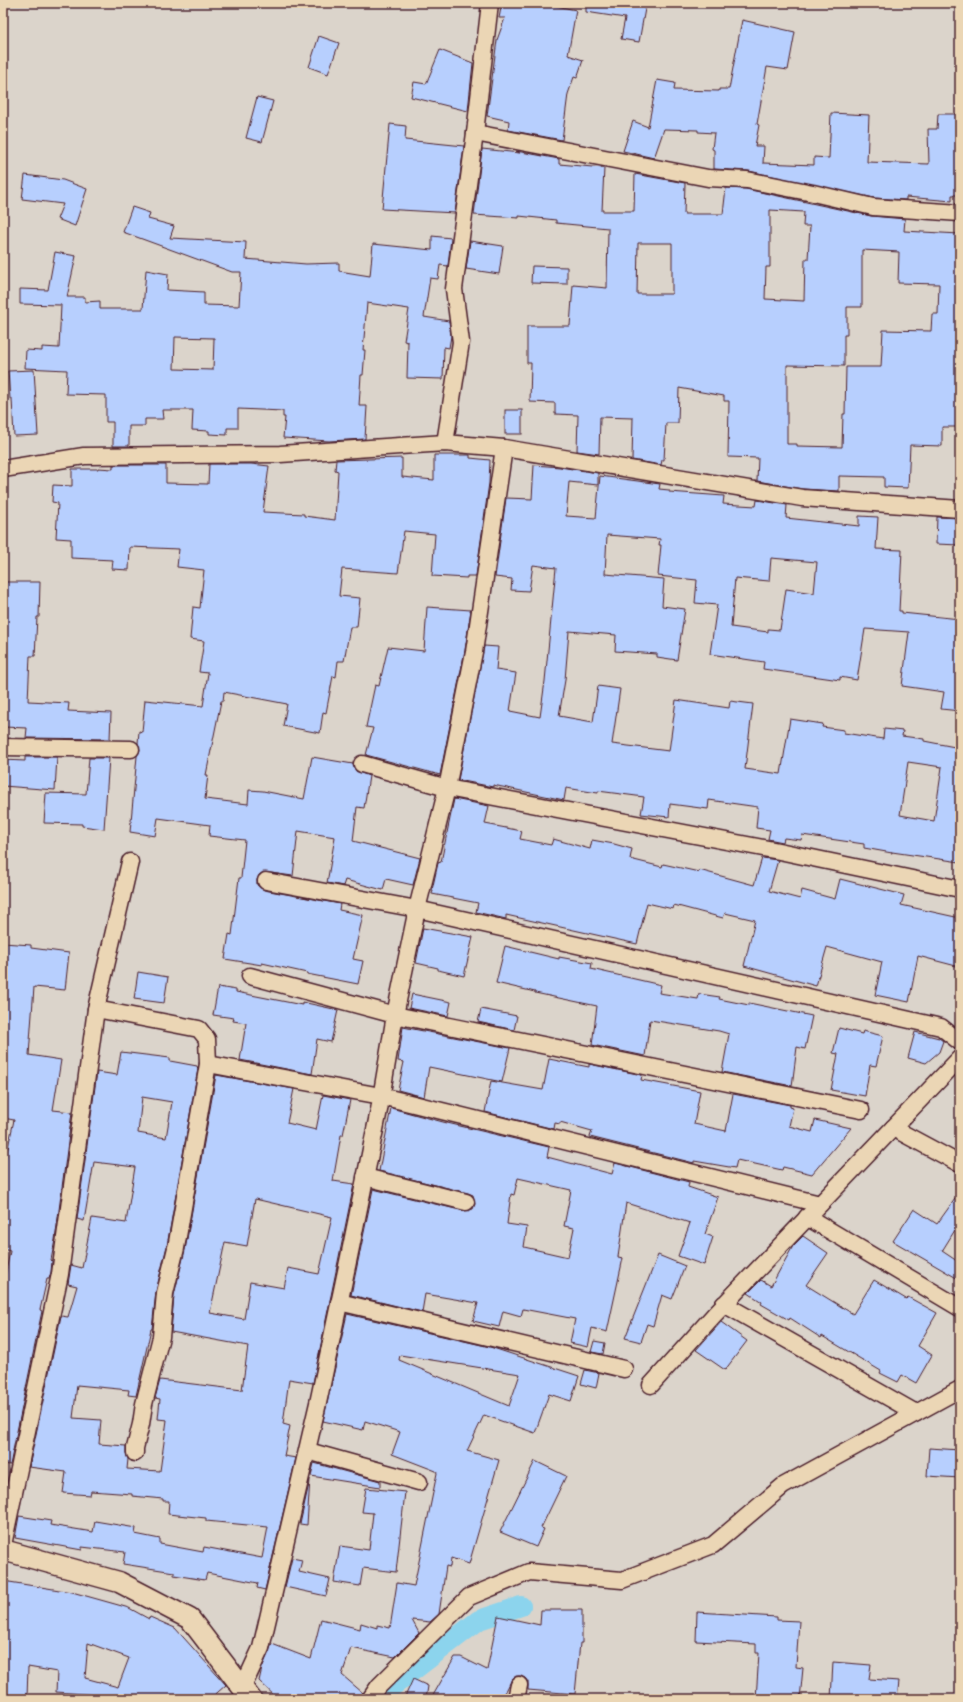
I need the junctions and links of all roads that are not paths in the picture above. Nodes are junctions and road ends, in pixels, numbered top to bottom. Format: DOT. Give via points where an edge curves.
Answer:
graph roads {
  1 [pos="490,3"];
  2 [pos="475,134"];
  3 [pos="960,213"];
  4 [pos="445,443"];
  5 [pos="504,448"];
  6 [pos="3,469"];
  7 [pos="960,509"];
  8 [pos="3,747"];
  9 [pos="131,749"];
  10 [pos="362,764"];
  11 [pos="447,788"];
  12 [pos="130,862"];
  13 [pos="266,881"];
  14 [pos="960,889"];
  15 [pos="418,909"];
  16 [pos="250,976"];
  17 [pos="96,1009"];
  18 [pos="395,1016"];
  19 [pos="960,1042"];
  20 [pos="960,1058"];
  21 [pos="208,1064"];
  22 [pos="382,1096"];
  23 [pos="861,1110"];
  24 [pos="893,1128"];
  25 [pos="960,1164"];
  26 [pos="365,1177"];
  27 [pos="466,1202"];
  28 [pos="820,1204"];
  29 [pos="807,1217"];
  30 [pos="339,1302"];
  31 [pos="724,1304"];
  32 [pos="960,1308"];
  33 [pos="624,1369"];
  34 [pos="651,1385"];
  35 [pos="960,1389"];
  36 [pos="916,1413"];
  37 [pos="308,1450"];
  38 [pos="135,1454"];
  39 [pos="420,1482"];
  40 [pos="3,1545"];
  41 [pos="3,1550"];
  42 [pos="247,1693"];
  43 [pos="370,1699"];
  1 -- 2 [label="street"];
  2 -- 3 [label="street" via="708,178 747,180 873,207"];
  2 -- 4 [label="street" via="454,289 461,342"];
  4 -- 5 [label="street"];
  4 -- 6 [label="street" via="280,454 84,456"];
  5 -- 7 [label="street" via="802,498"];
  5 -- 11 [label="street" via="474,652"];
  8 -- 9 [label="street"];
  10 -- 11 [label="street"];
  11 -- 14 [label="street" via="779,851"];
  11 -- 15 [label="street"];
  12 -- 17 [label="street"];
  13 -- 15 [label="street"];
  15 -- 18 [label="street"];
  15 -- 19 [label="street" via="941,1027"];
  16 -- 18 [label="street"];
  17 -- 21 [label="street" via="199,1029 207,1039"];
  17 -- 40 [label="street" via="60,1274"];
  18 -- 22 [label="street"];
  18 -- 23 [label="street"];
  20 -- 24 [label="street"];
  21 -- 22 [label="street"];
  21 -- 38 [label="street" via="176,1248 165,1293 161,1337 144,1404"];
  22 -- 26 [label="street"];
  22 -- 28 [label="street"];
  24 -- 25 [label="street"];
  24 -- 28 [label="street"];
  26 -- 27 [label="street"];
  26 -- 30 [label="street"];
  28 -- 29 [label="street"];
  29 -- 31 [label="street"];
  29 -- 32 [label="street"];
  30 -- 33 [label="street"];
  30 -- 37 [label="street"];
  31 -- 34 [label="street"];
  31 -- 36 [label="street"];
  35 -- 36 [label="street"];
  36 -- 43 [label="street" via="783,1486 713,1545 622,1580 529,1572 468,1597"];
  37 -- 39 [label="street"];
  37 -- 42 [label="street" via="261,1648"];
  41 -- 42 [label="street" via="119,1582 190,1619"];
}
